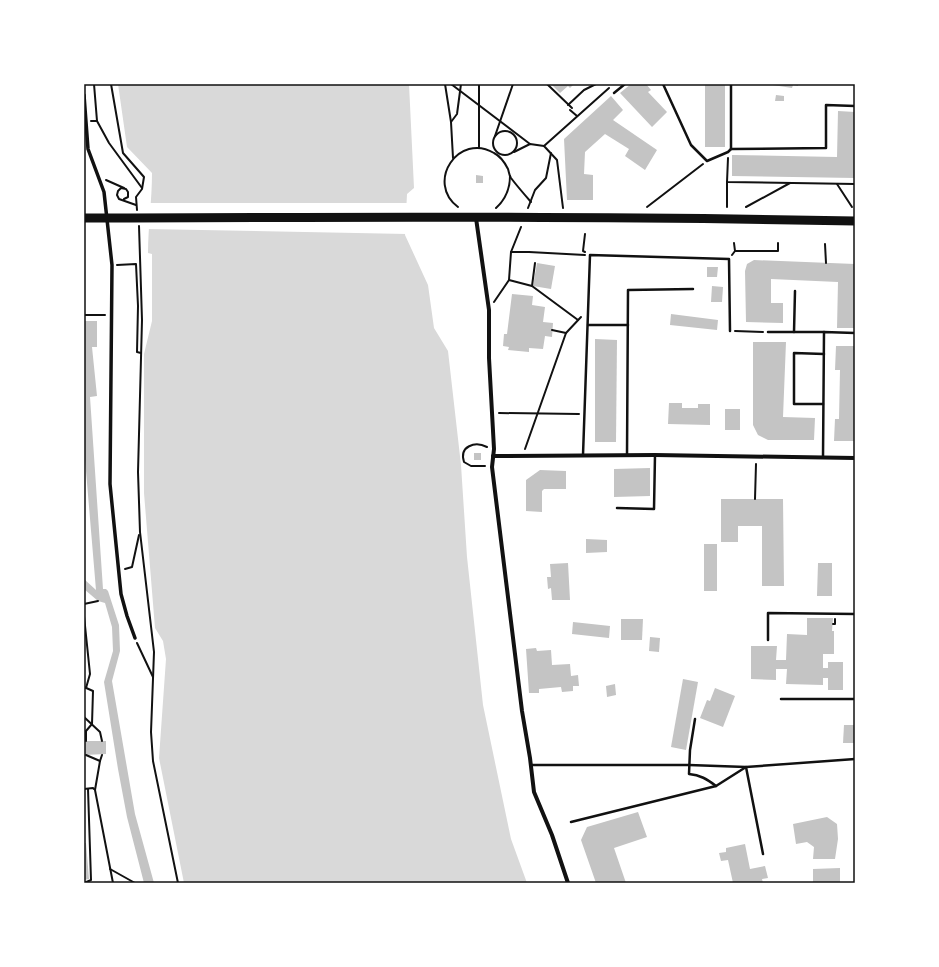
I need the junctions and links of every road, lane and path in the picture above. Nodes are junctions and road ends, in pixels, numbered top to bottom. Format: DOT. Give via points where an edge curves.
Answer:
graph roads {
  1 [pos="94,84"];
  2 [pos="111,84"];
  3 [pos="445,84"];
  4 [pos="451,84"];
  5 [pos="461,84"];
  6 [pos="479,84"];
  7 [pos="547,84"];
  8 [pos="596,84"];
  9 [pos="614,84"];
  10 [pos="625,84"];
  11 [pos="663,84"];
  12 [pos="731,84"];
  13 [pos="512,85"];
  14 [pos="459,90"];
  15 [pos="614,93"];
  16 [pos="84,95"];
  17 [pos="568,104"];
  18 [pos="479,105"];
  19 [pos="855,106"];
  20 [pos="577,116"];
  21 [pos="97,121"];
  22 [pos="499,121"];
  23 [pos="86,122"];
  24 [pos="451,122"];
  25 [pos="494,140"];
  26 [pos="530,144"];
  27 [pos="544,146"];
  28 [pos="479,148"];
  29 [pos="731,149"];
  30 [pos="728,152"];
  31 [pos="550,153"];
  32 [pos="498,154"];
  33 [pos="511,154"];
  34 [pos="453,159"];
  35 [pos="707,161"];
  36 [pos="510,176"];
  37 [pos="727,182"];
  38 [pos="791,183"];
  39 [pos="117,184"];
  40 [pos="837,184"];
  41 [pos="855,184"];
  42 [pos="126,189"];
  43 [pos="142,189"];
  44 [pos="124,199"];
  45 [pos="531,202"];
  46 [pos="137,205"];
  47 [pos="647,207"];
  48 [pos="727,207"];
  49 [pos="746,207"];
  50 [pos="852,207"];
  51 [pos="496,208"];
  52 [pos="563,208"];
  53 [pos="528,209"];
  54 [pos="137,211"];
  55 [pos="475,214"];
  56 [pos="84,218"];
  57 [pos="855,221"];
  58 [pos="522,223"];
  59 [pos="139,225"];
  60 [pos="585,234"];
  61 [pos="734,243"];
  62 [pos="778,243"];
  63 [pos="825,244"];
  64 [pos="583,251"];
  65 [pos="511,252"];
  66 [pos="590,255"];
  67 [pos="535,263"];
  68 [pos="826,263"];
  69 [pos="112,265"];
  70 [pos="509,280"];
  71 [pos="532,286"];
  72 [pos="694,290"];
  73 [pos="795,291"];
  74 [pos="489,310"];
  75 [pos="588,311"];
  76 [pos="84,315"];
  77 [pos="112,315"];
  78 [pos="578,320"];
  79 [pos="588,325"];
  80 [pos="628,325"];
  81 [pos="552,330"];
  82 [pos="730,330"];
  83 [pos="768,332"];
  84 [pos="794,332"];
  85 [pos="824,332"];
  86 [pos="566,333"];
  87 [pos="855,333"];
  88 [pos="141,353"];
  89 [pos="824,354"];
  90 [pos="823,404"];
  91 [pos="492,412"];
  92 [pos="538,413"];
  93 [pos="584,414"];
  94 [pos="483,445"];
  95 [pos="655,455"];
  96 [pos="493,456"];
  97 [pos="522,456"];
  98 [pos="583,456"];
  99 [pos="627,456"];
  100 [pos="756,457"];
  101 [pos="823,458"];
  102 [pos="855,458"];
  103 [pos="484,466"];
  104 [pos="755,499"];
  105 [pos="617,508"];
  106 [pos="140,532"];
  107 [pos="132,567"];
  108 [pos="98,601"];
  109 [pos="84,604"];
  110 [pos="855,614"];
  111 [pos="84,616"];
  112 [pos="135,638"];
  113 [pos="768,640"];
  114 [pos="153,678"];
  115 [pos="85,688"];
  116 [pos="781,699"];
  117 [pos="855,699"];
  118 [pos="84,717"];
  119 [pos="695,719"];
  120 [pos="92,724"];
  121 [pos="86,741"];
  122 [pos="102,741"];
  123 [pos="86,755"];
  124 [pos="102,755"];
  125 [pos="855,759"];
  126 [pos="100,760"];
  127 [pos="530,764"];
  128 [pos="690,765"];
  129 [pos="746,767"];
  130 [pos="716,786"];
  131 [pos="84,789"];
  132 [pos="88,789"];
  133 [pos="94,790"];
  134 [pos="571,822"];
  135 [pos="763,854"];
  136 [pos="110,869"];
  137 [pos="91,882"];
  138 [pos="84,883"];
  139 [pos="113,883"];
  140 [pos="135,883"];
  141 [pos="178,883"];
  142 [pos="568,883"];
  1 -- 21 [label="path"];
  2 -- 43 [label="path" via="123,153 144,177"];
  3 -- 24 [label="path"];
  4 -- 14 [label="path"];
  5 -- 14 [label="path"];
  6 -- 18 [label="path"];
  7 -- 17 [label="path"];
  8 -- 17 [label="path" via="584,90"];
  9 -- 20 [label="path"];
  10 -- 15 [label="lane"];
  11 -- 35 [label="lane" via="691,145"];
  12 -- 29 [label="lane"];
  13 -- 22 [label="path"];
  14 -- 18 [label="path"];
  14 -- 24 [label="path" via="457,114"];
  16 -- 23 [label="street"];
  17 -- 20 [label="path"];
  18 -- 22 [label="path"];
  18 -- 28 [label="path"];
  19 -- 29 [label="lane" via="826,105 826,148"];
  20 -- 27 [label="path"];
  21 -- 23 [label="path"];
  21 -- 43 [label="path" via="109,143"];
  22 -- 25 [label="path"];
  22 -- 26 [label="path"];
  23 -- 69 [label="street" via="88,149 104,192"];
  24 -- 34 [label="path"];
  25 -- 32 [label="path" via="494,148"];
  25 -- 33 [label="path" via="501,132 511,134 516,139 516,146"];
  26 -- 27 [label="path"];
  26 -- 33 [label="path"];
  27 -- 31 [label="path"];
  28 -- 32 [label="path"];
  28 -- 34 [label="path" via="465,150"];
  29 -- 30 [label="lane"];
  30 -- 35 [label="lane"];
  30 -- 37 [label="path"];
  31 -- 45 [label="path" via="546,178 535,190"];
  31 -- 52 [label="path" via="557,160"];
  32 -- 33 [label="path"];
  32 -- 36 [label="path"];
  34 -- 55 [label="path" via="444,178 447,193 461,209"];
  35 -- 47 [label="path"];
  36 -- 45 [label="path"];
  36 -- 51 [label="path" via="506,197"];
  37 -- 38 [label="path"];
  37 -- 48 [label="path"];
  38 -- 40 [label="path"];
  38 -- 49 [label="path"];
  39 -- 42 [label="path"];
  40 -- 41 [label="path"];
  40 -- 50 [label="path"];
  42 -- 44 [label="path" via="128,197"];
  42 -- 44 [label="path" via="121,188 117,195"];
  43 -- 54 [label="path" via="136,197"];
  44 -- 46 [label="path"];
  45 -- 53 [label="path"];
  55 -- 74 [label="street"];
  56 -- 57 [label="main road" via="555,217"];
  58 -- 65 [label="path"];
  59 -- 88 [label="path"];
  60 -- 64 [label="path"];
  61 -- 62 [label="path" via="735,251 778,251"];
  63 -- 68 [label="path"];
  65 -- 66 [label="path"];
  65 -- 70 [label="path"];
  66 -- 75 [label="lane"];
  66 -- 82 [label="lane" via="729,258"];
  67 -- 71 [label="path"];
  69 -- 77 [label="street"];
  69 -- 88 [label="path" via="136,264 137,352"];
  70 -- 71 [label="path"];
  70 -- 74 [label="path"];
  71 -- 78 [label="path"];
  72 -- 80 [label="lane" via="628,290"];
  73 -- 84 [label="lane"];
  74 -- 91 [label="street"];
  75 -- 78 [label="path"];
  75 -- 79 [label="lane"];
  76 -- 77 [label="path"];
  77 -- 112 [label="street" via="110,484 121,594"];
  78 -- 86 [label="path"];
  79 -- 80 [label="lane"];
  79 -- 93 [label="lane"];
  80 -- 99 [label="lane"];
  81 -- 86 [label="path"];
  82 -- 83 [label="path"];
  83 -- 84 [label="lane"];
  84 -- 85 [label="lane"];
  85 -- 87 [label="lane"];
  85 -- 89 [label="lane"];
  86 -- 92 [label="path"];
  88 -- 106 [label="path" via="138,472"];
  89 -- 90 [label="lane"];
  89 -- 90 [label="lane" via="794,353 794,404"];
  90 -- 101 [label="lane"];
  91 -- 92 [label="path"];
  91 -- 96 [label="street"];
  92 -- 93 [label="path"];
  92 -- 97 [label="path"];
  93 -- 98 [label="lane"];
  94 -- 103 [label="path" via="468,446 463,456 464,462 469,466"];
  95 -- 99 [label="street"];
  95 -- 100 [label="street"];
  95 -- 105 [label="lane" via="654,509"];
  96 -- 97 [label="street"];
  96 -- 127 [label="street" via="492,467"];
  97 -- 98 [label="street"];
  98 -- 99 [label="street"];
  100 -- 101 [label="street"];
  100 -- 104 [label="path"];
  101 -- 102 [label="street"];
  106 -- 107 [label="path"];
  106 -- 114 [label="path" via="154,652"];
  108 -- 109 [label="path"];
  110 -- 113 [label="lane" via="768,613"];
  111 -- 115 [label="path" via="90,674"];
  112 -- 114 [label="path"];
  114 -- 141 [label="path" via="153,761"];
  115 -- 120 [label="path" via="93,691"];
  116 -- 117 [label="lane"];
  118 -- 120 [label="path"];
  119 -- 128 [label="lane"];
  120 -- 121 [label="path" via="86,731"];
  120 -- 122 [label="path" via="100,732"];
  123 -- 126 [label="path"];
  124 -- 126 [label="path"];
  125 -- 129 [label="lane"];
  126 -- 133 [label="path"];
  127 -- 128 [label="lane"];
  127 -- 142 [label="street" via="534,792"];
  128 -- 129 [label="lane"];
  128 -- 130 [label="lane" via="689,774 704,777"];
  129 -- 130 [label="lane"];
  129 -- 135 [label="lane"];
  130 -- 134 [label="lane"];
  131 -- 132 [label="path"];
  132 -- 133 [label="path"];
  132 -- 137 [label="path"];
  133 -- 136 [label="path"];
  136 -- 139 [label="path"];
  136 -- 140 [label="path"];
  137 -- 138 [label="path"];
}
